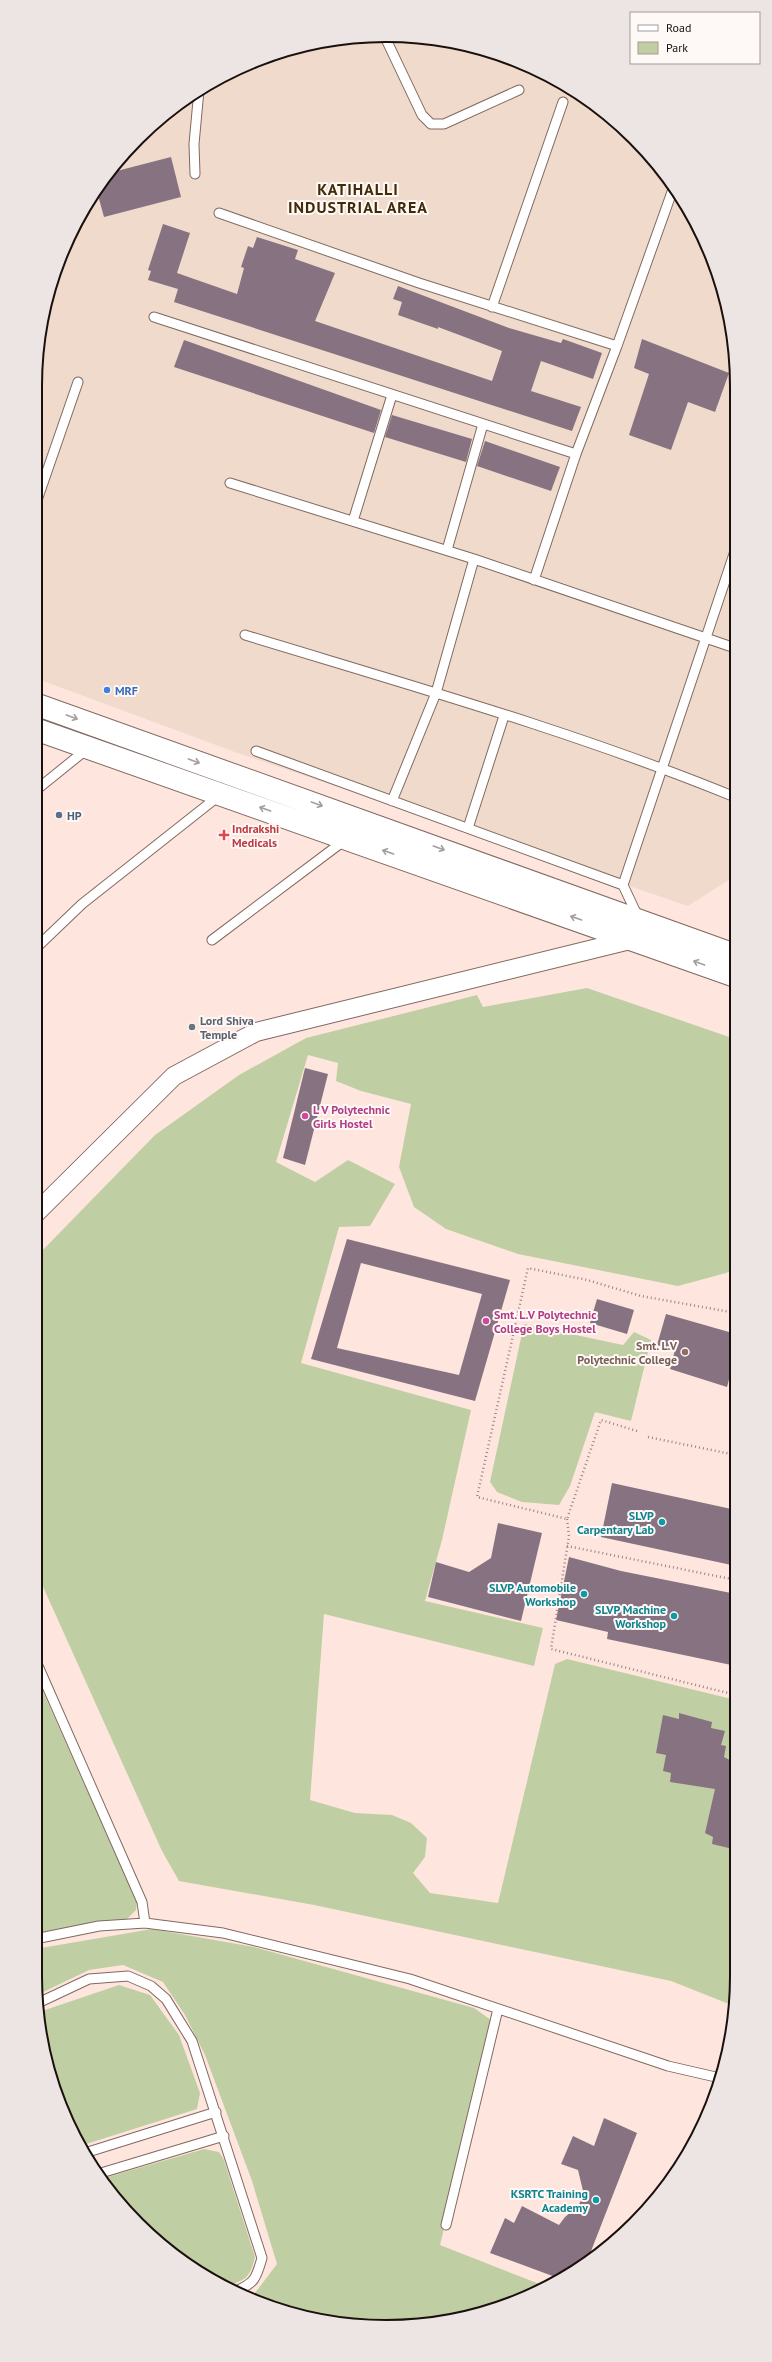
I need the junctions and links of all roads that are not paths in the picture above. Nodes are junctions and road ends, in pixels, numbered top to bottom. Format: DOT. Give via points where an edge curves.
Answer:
graph roads {
  1 [pos="387,42"];
  2 [pos="519,90"];
  3 [pos="198,98"];
  4 [pos="563,102"];
  5 [pos="195,174"];
  6 [pos="671,194"];
  7 [pos="219,213"];
  8 [pos="492,306"];
  9 [pos="154,317"];
  10 [pos="617,346"];
  11 [pos="78,382"];
  12 [pos="392,395"];
  13 [pos="483,424"];
  14 [pos="576,454"];
  15 [pos="42,473"];
  16 [pos="230,483"];
  17 [pos="353,521"];
  18 [pos="447,550"];
  19 [pos="474,559"];
  20 [pos="730,566"];
  21 [pos="534,580"];
  22 [pos="245,635"];
  23 [pos="705,638"];
  24 [pos="730,647"];
  25 [pos="436,693"];
  26 [pos="42,707"];
  27 [pos="504,716"];
  28 [pos="42,732"];
  29 [pos="115,733"];
  30 [pos="88,748"];
  31 [pos="256,751"];
  32 [pos="109,755"];
  33 [pos="662,767"];
  34 [pos="42,785"];
  35 [pos="221,794"];
  36 [pos="730,795"];
  37 [pos="392,801"];
  38 [pos="468,828"];
  39 [pos="348,838"];
  40 [pos="623,885"];
  41 [pos="637,929"];
  42 [pos="212,940"];
  43 [pos="42,942"];
  44 [pos="730,954"];
  45 [pos="730,974"];
  46 [pos="42,1207"];
  47 [pos="42,1675"];
  48 [pos="145,1924"];
  49 [pos="42,1938"];
  50 [pos="43,2001"];
  51 [pos="498,2009"];
  52 [pos="715,2077"];
  53 [pos="216,2112"];
  54 [pos="224,2136"];
  55 [pos="90,2151"];
  56 [pos="104,2172"];
  57 [pos="446,2225"];
  58 [pos="242,2289"];
  1 -- 2 [label="lane" via="422,115 431,124 444,124"];
  3 -- 5 [label="lane" via="194,144"];
  4 -- 8 [label="lane"];
  6 -- 10 [label="lane"];
  7 -- 8 [label="lane"];
  8 -- 10 [label="lane"];
  9 -- 12 [label="lane"];
  10 -- 14 [label="lane"];
  11 -- 15 [label="lane"];
  12 -- 13 [label="lane"];
  12 -- 17 [label="lane"];
  13 -- 14 [label="lane"];
  13 -- 18 [label="lane"];
  14 -- 21 [label="lane"];
  16 -- 17 [label="lane"];
  17 -- 18 [label="lane"];
  18 -- 19 [label="lane"];
  19 -- 21 [label="lane"];
  19 -- 25 [label="lane"];
  20 -- 23 [label="lane"];
  21 -- 23 [label="lane"];
  22 -- 25 [label="lane"];
  23 -- 24 [label="lane"];
  23 -- 33 [label="lane"];
  25 -- 27 [label="lane"];
  25 -- 37 [label="lane"];
  26 -- 29 [label="main road, one-way"];
  27 -- 33 [label="lane"];
  27 -- 38 [label="lane"];
  28 -- 30 [label="main road"];
  29 -- 32 [label="main road"];
  29 -- 41 [label="main road, one-way"];
  30 -- 32 [label="main road"];
  30 -- 34 [label="lane"];
  31 -- 37 [label="lane"];
  32 -- 35 [label="main road"];
  33 -- 36 [label="lane"];
  33 -- 40 [label="lane"];
  39 -- 35 [label="main road, one-way"];
  35 -- 43 [label="lane" via="82,904"];
  37 -- 38 [label="lane"];
  38 -- 40 [label="lane"];
  41 -- 39 [label="main road, one-way"];
  39 -- 42 [label="lane"];
  40 -- 41 [label="lane"];
  41 -- 44 [label="main road"];
  45 -- 41 [label="main road, one-way"];
  41 -- 46 [label="street" via="256,1032 174,1076"];
  47 -- 48 [label="lane" via="142,1902"];
  48 -- 49 [label="lane" via="99,1926"];
  48 -- 51 [label="lane" via="223,1933 410,1979"];
  50 -- 53 [label="lane" via="89,1979 128,1976 151,1986 166,1999 192,2041"];
  51 -- 52 [label="lane" via="668,2066"];
  51 -- 57 [label="lane"];
  53 -- 54 [label="lane"];
  53 -- 55 [label="lane"];
  54 -- 56 [label="lane"];
  54 -- 58 [label="lane" via="262,2258 258,2272 250,2285"];
}
